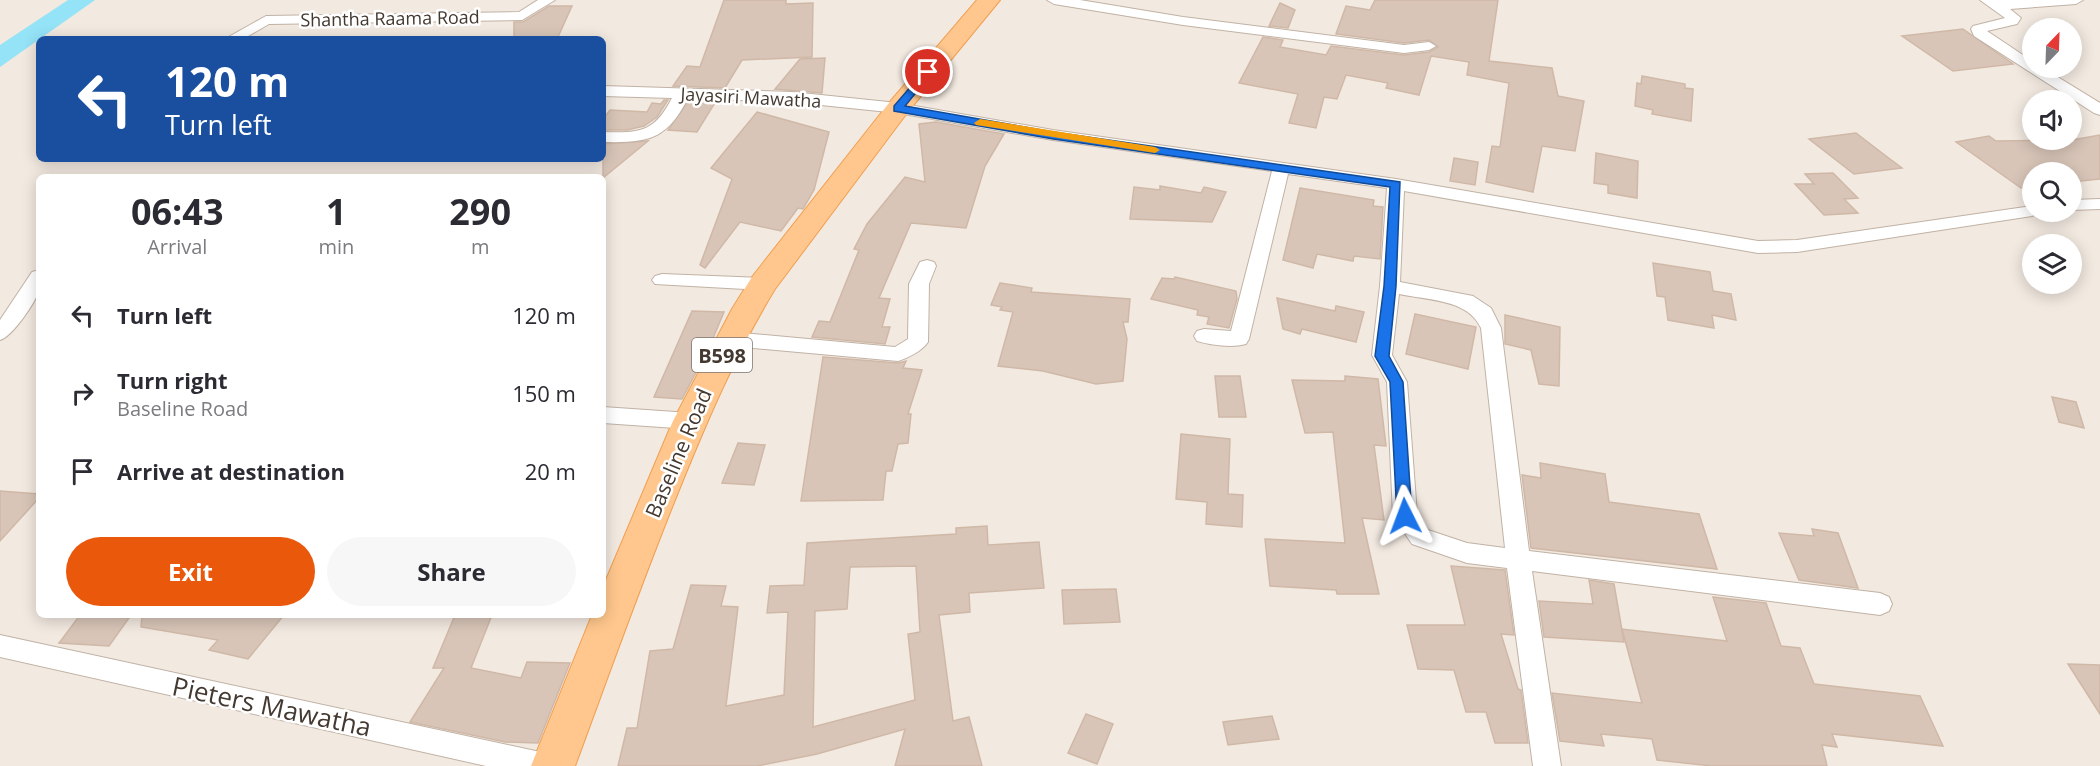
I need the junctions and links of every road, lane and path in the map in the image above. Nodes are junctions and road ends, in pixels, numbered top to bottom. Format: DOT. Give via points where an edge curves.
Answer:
graph roads {
  1 [pos="548,0"];
  2 [pos="989,0"];
  3 [pos="1054,0"];
  4 [pos="2076,0"];
  5 [pos="1992,3"];
  6 [pos="237,36"];
  7 [pos="1429,46"];
  8 [pos="2022,60"];
  9 [pos="2050,78"];
  10 [pos="606,91"];
  11 [pos="683,93"];
  12 [pos="898,108"];
  13 [pos="2100,110"];
  14 [pos="606,137"];
  15 [pos="1281,168"];
  16 [pos="1396,184"];
  17 [pos="2100,204"];
  18 [pos="2082,205"];
  19 [pos="2022,212"];
  20 [pos="927,266"];
  21 [pos="662,280"];
  22 [pos="36,281"];
  23 [pos="763,284"];
  24 [pos="1390,286"];
  25 [pos="0,333"];
  26 [pos="1204,336"];
  27 [pos="731,339"];
  28 [pos="606,415"];
  29 [pos="690,421"];
  30 [pos="1518,558"];
  31 [pos="1880,604"];
  32 [pos="0,646"];
  33 [pos="545,766"];
  34 [pos="553,766"];
  35 [pos="1548,766"];
  1 -- 6 [label="street, Shantha Raama Road" via="522,16 266,20"];
  2 -- 12 [label="main road, Baseline Road / B598"];
  3 -- 7 [label="street" via="1404,49"];
  4 -- 5 [label="street"];
  5 -- 8 [label="street" via="2014,18 1978,29 1979,33"];
  9 -- 13 [label="street"];
  10 -- 11 [label="street, Jayasiri Mawatha"];
  11 -- 12 [label="street, Jayasiri Mawatha" via="792,97"];
  11 -- 14 [label="street" via="672,115 657,132 639,139"];
  12 -- 15 [label="street, Jayasiri Mawatha"];
  12 -- 23 [label="main road, Baseline Road / B598"];
  15 -- 16 [label="street, Jayasiri Mawatha"];
  15 -- 26 [label="street" via="1239,339"];
  16 -- 19 [label="street, Jayasiri Mawatha" via="1758,247 1797,246"];
  16 -- 24 [label="street"];
  17 -- 18 [label="street"];
  20 -- 27 [label="street" via="919,284 918,342 897,354"];
  21 -- 23 [label="street"];
  22 -- 25 [label="street"];
  23 -- 27 [label="main road, Baseline Road / B598"];
  24 -- 30 [label="street" via="1466,302 1484,313 1491,328"];
  24 -- 30 [label="street" via="1382,356 1397,382 1405,516 1420,537 1467,553"];
  27 -- 29 [label="main road, Baseline Road / B598"];
  28 -- 29 [label="street"];
  29 -- 34 [label="main road, Baseline Road / B598"];
  30 -- 31 [label="street"];
  30 -- 35 [label="street"];
  32 -- 33 [label="street, Pieters Mawatha"];
}
